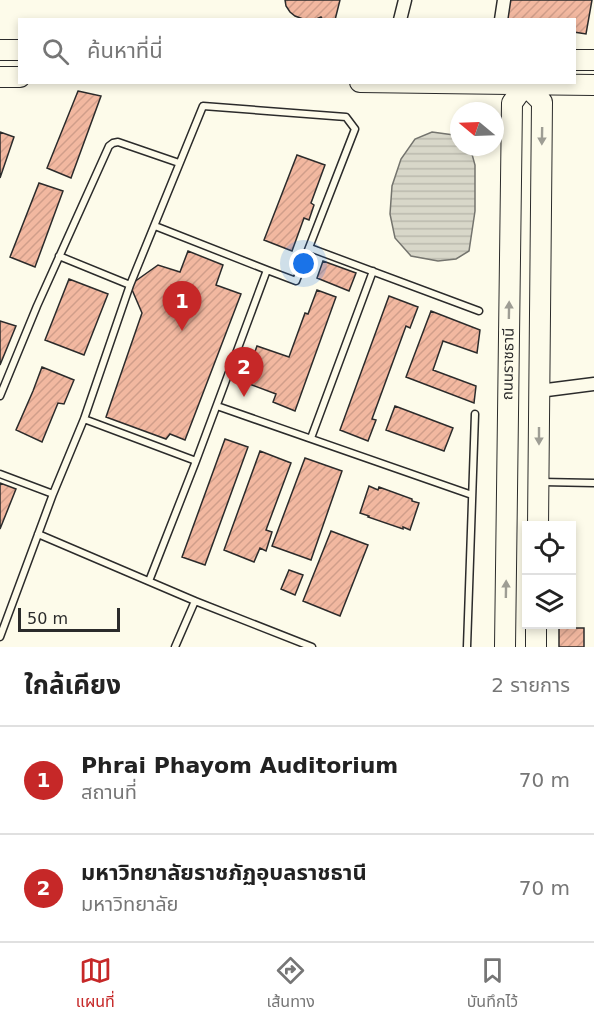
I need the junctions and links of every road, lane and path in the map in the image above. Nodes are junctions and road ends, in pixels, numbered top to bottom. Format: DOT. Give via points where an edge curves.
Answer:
graph roads {
  1 [pos="405,0"];
  2 [pos="504,0"];
  3 [pos="400,18"];
  4 [pos="501,18"];
  5 [pos="0,50"];
  6 [pos="18,50"];
  7 [pos="576,60"];
  8 [pos="594,60"];
  9 [pos="0,77"];
  10 [pos="18,77"];
  11 [pos="525,84"];
  12 [pos="594,86"];
  13 [pos="179,163"];
  14 [pos="155,226"];
  15 [pos="310,248"];
  16 [pos="59,256"];
  17 [pos="267,270"];
  18 [pos="374,271"];
  19 [pos="130,285"];
  20 [pos="479,311"];
  21 [pos="594,384"];
  22 [pos="539,391"];
  23 [pos="0,396"];
  24 [pos="217,406"];
  25 [pos="475,414"];
  26 [pos="84,419"];
  27 [pos="311,438"];
  28 [pos="196,461"];
  29 [pos="0,474"];
  30 [pos="539,482"];
  31 [pos="594,483"];
  32 [pos="53,494"];
  33 [pos="472,495"];
  34 [pos="538,521"];
  35 [pos="38,534"];
  36 [pos="149,581"];
  37 [pos="195,601"];
  38 [pos="536,629"];
  39 [pos="0,637"];
  40 [pos="175,647"];
  41 [pos="312,647"];
  42 [pos="467,647"];
  43 [pos="505,647"];
  44 [pos="536,647"];
  1 -- 3 [label="street"];
  2 -- 4 [label="street"];
  5 -- 6 [label="main road"];
  7 -- 8 [label="main road"];
  9 -- 10 [label="main road"];
  11 -- 12 [label="main road"];
  11 -- 22 [label="main road, ถนนราชธานี, one-way" via="542,102"];
  43 -- 11 [label="main road, ถนนราชธานี, one-way" via="512,103"];
  13 -- 14 [label="lane"];
  13 -- 15 [label="lane" via="203,106 346,117 356,129"];
  13 -- 16 [label="lane" via="118,142 109,146"];
  14 -- 17 [label="lane"];
  14 -- 19 [label="lane"];
  15 -- 17 [label="lane" via="296,281"];
  15 -- 18 [label="lane"];
  16 -- 19 [label="lane"];
  16 -- 23 [label="lane"];
  17 -- 24 [label="lane"];
  18 -- 20 [label="lane"];
  18 -- 27 [label="lane"];
  19 -- 26 [label="lane"];
  21 -- 22 [label="street"];
  22 -- 30 [label="main road, ถนนราชธานี, one-way"];
  24 -- 27 [label="lane"];
  24 -- 28 [label="lane"];
  25 -- 33 [label="lane"];
  26 -- 28 [label="lane"];
  26 -- 32 [label="lane"];
  27 -- 33 [label="lane"];
  28 -- 36 [label="lane"];
  29 -- 32 [label="lane"];
  30 -- 31 [label="lane"];
  30 -- 34 [label="main road, ถนนราชธานี"];
  32 -- 35 [label="lane"];
  33 -- 42 [label="lane"];
  35 -- 36 [label="lane"];
  35 -- 39 [label="lane"];
  36 -- 37 [label="lane"];
  37 -- 40 [label="lane"];
  37 -- 41 [label="lane"];
  38 -- 44 [label="main road"];
}
